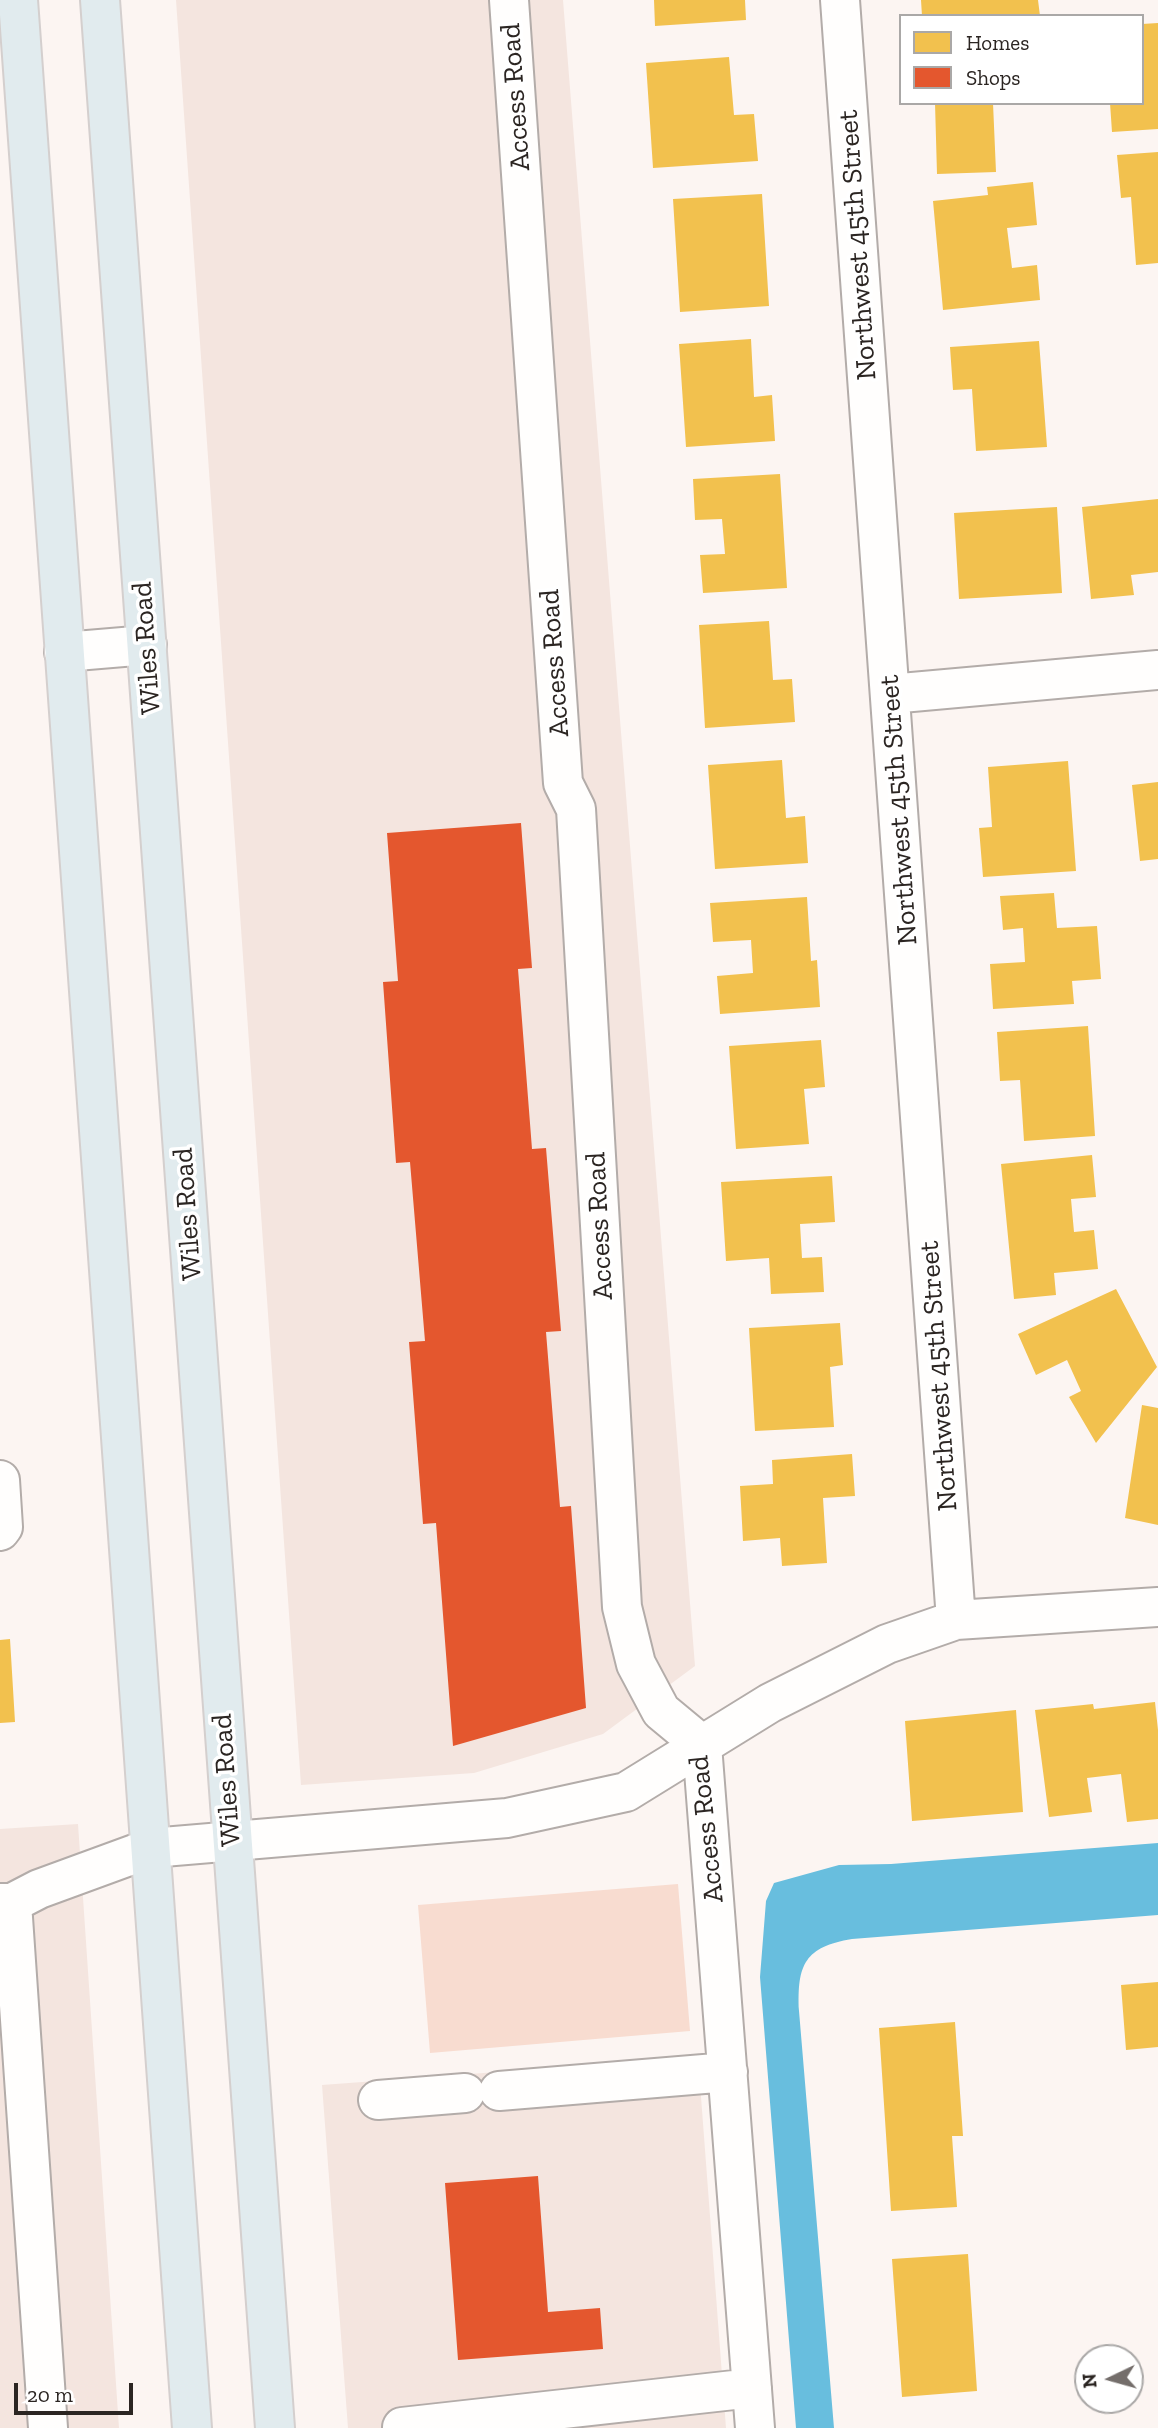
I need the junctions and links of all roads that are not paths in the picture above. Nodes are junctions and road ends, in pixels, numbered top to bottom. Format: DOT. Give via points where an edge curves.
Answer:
graph roads {
  1 [pos="18,0"];
  2 [pos="100,0"];
  3 [pos="509,0"];
  4 [pos="840,0"];
  5 [pos="147,645"];
  6 [pos="64,652"];
  7 [pos="1158,670"];
  8 [pos="890,694"];
  9 [pos="0,1480"];
  10 [pos="0,1531"];
  11 [pos="1158,1607"];
  12 [pos="956,1620"];
  13 [pos="702,1745"];
  14 [pos="232,1841"];
  15 [pos="151,1848"];
  16 [pos="6,1903"];
  17 [pos="728,2072"];
  18 [pos="378,2101"];
  19 [pos="752,2388"];
  20 [pos="402,2427"];
  21 [pos="48,2428"];
  22 [pos="192,2428"];
  23 [pos="275,2428"];
  24 [pos="755,2428"];
  1 -- 6 [label="main road"];
  2 -- 5 [label="main road, Wiles Road"];
  3 -- 13 [label="street, Access Road" via="563,783 576,809 622,1607 636,1664 661,1711"];
  4 -- 8 [label="street, Northwest 45th Street"];
  5 -- 6 [label="street"];
  5 -- 14 [label="main road, Wiles Road"];
  6 -- 15 [label="main road"];
  7 -- 8 [label="street"];
  8 -- 12 [label="street, Northwest 45th Street"];
  9 -- 10 [label="street"];
  11 -- 12 [label="street"];
  12 -- 13 [label="street" via="887,1644 770,1703"];
  13 -- 14 [label="street" via="626,1793 507,1818"];
  13 -- 17 [label="street, Access Road"];
  14 -- 15 [label="street"];
  14 -- 23 [label="main road, Wiles Road"];
  15 -- 16 [label="street"];
  15 -- 22 [label="main road"];
  16 -- 21 [label="street"];
  17 -- 18 [label="street"];
  17 -- 19 [label="street, Access Road"];
  19 -- 20 [label="street"];
  19 -- 24 [label="street, Access Road"];
}
